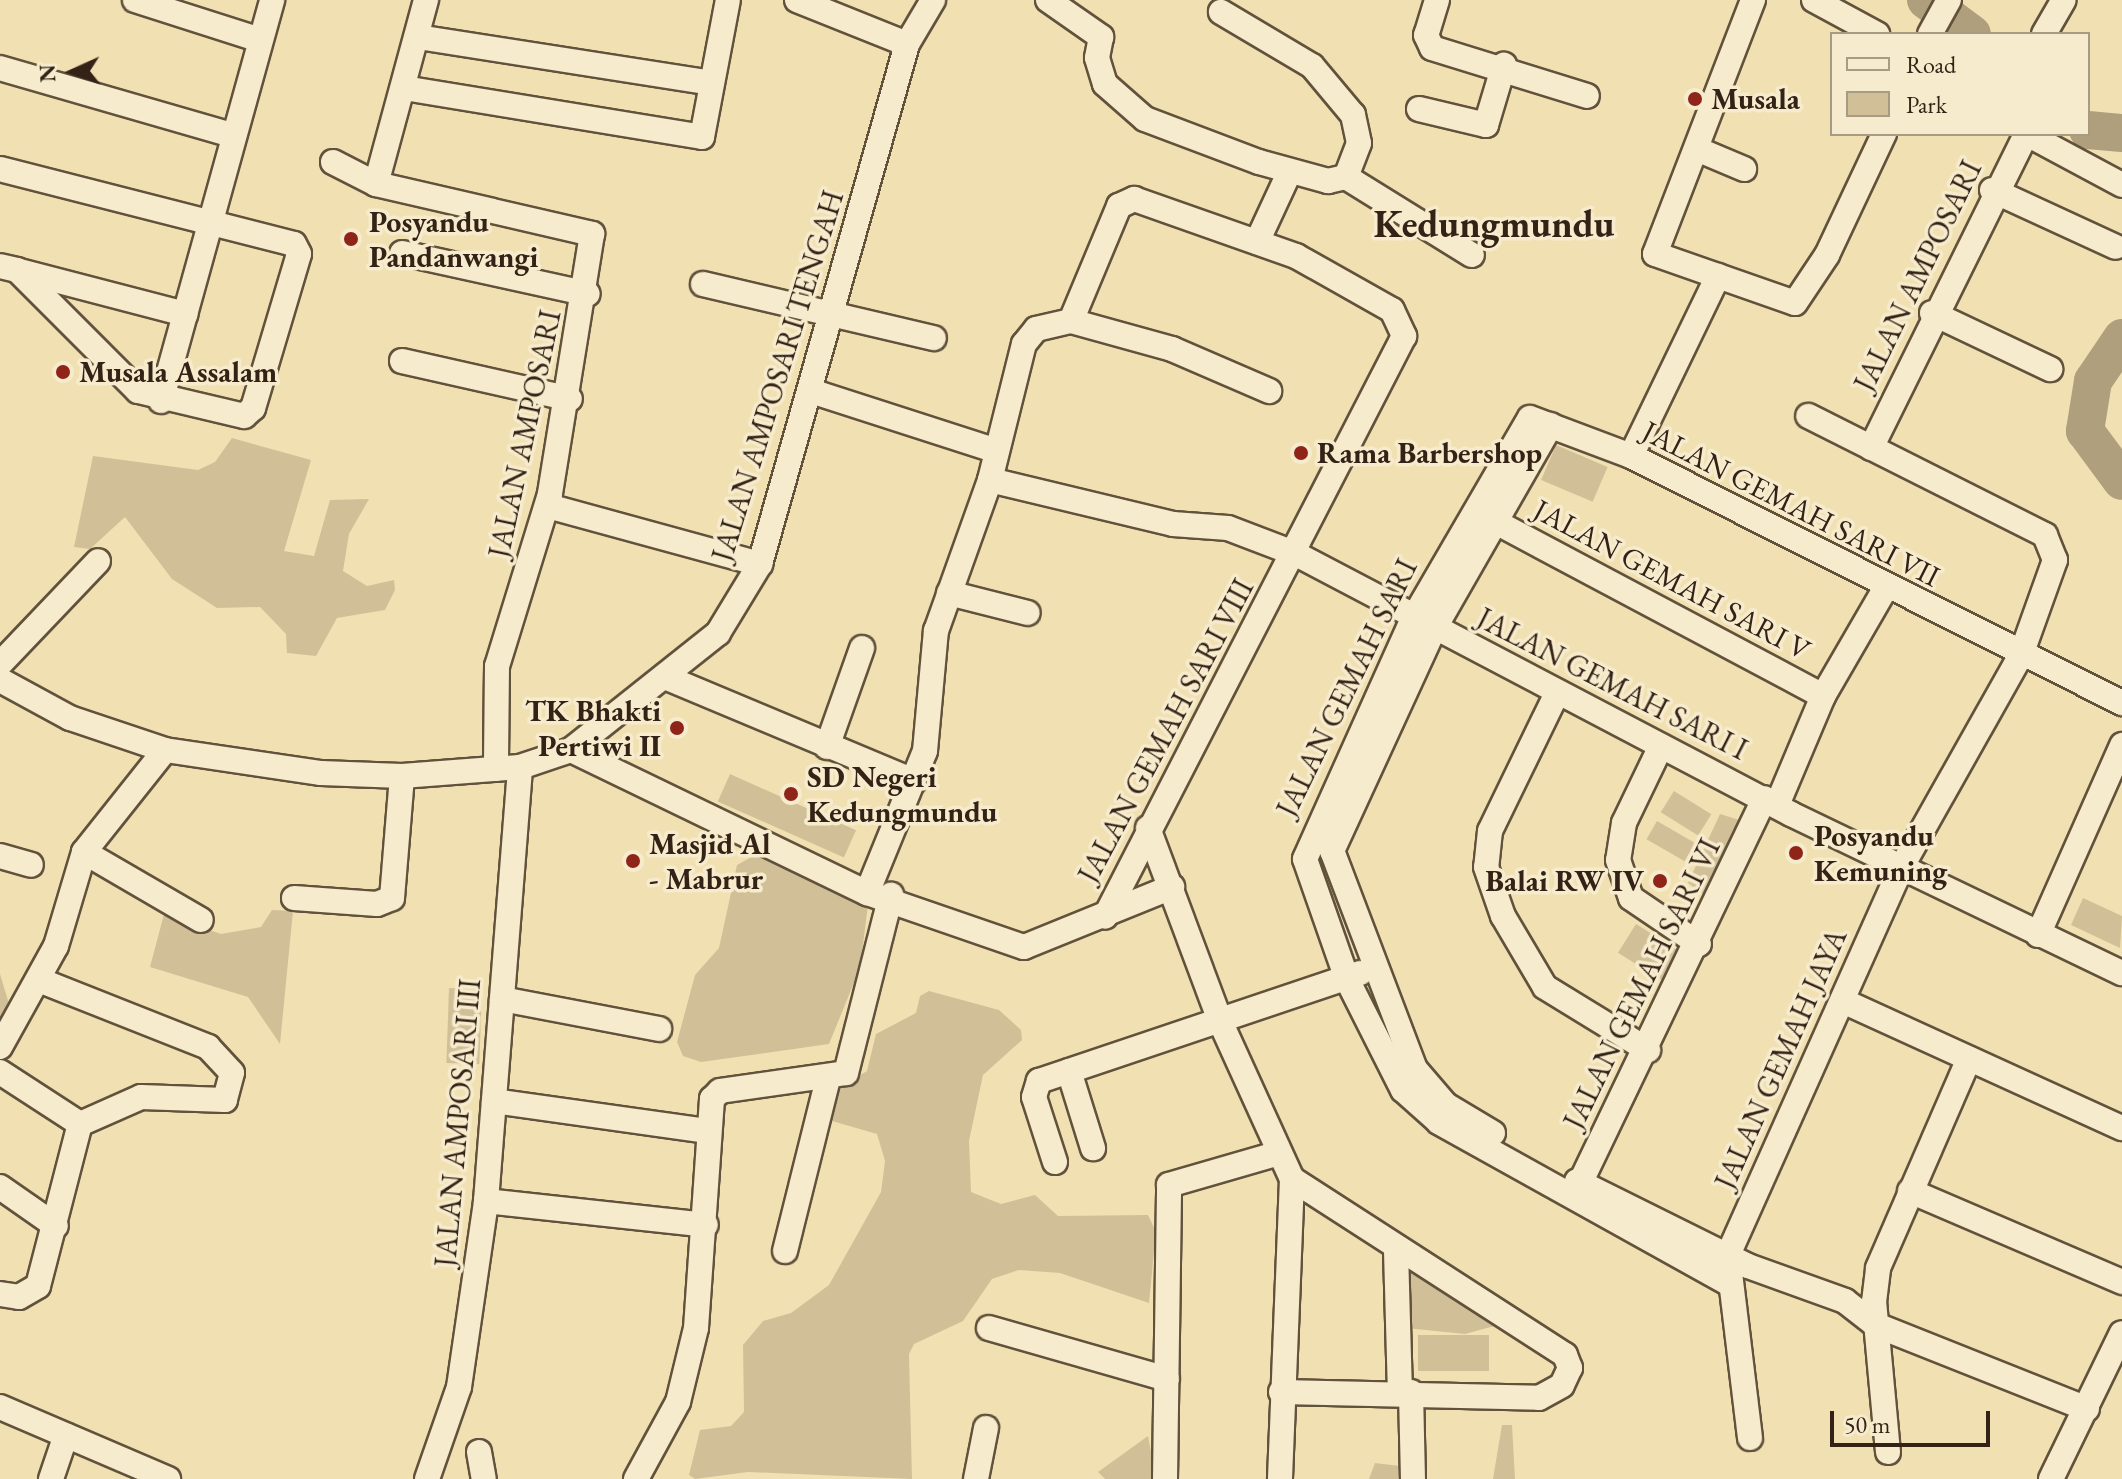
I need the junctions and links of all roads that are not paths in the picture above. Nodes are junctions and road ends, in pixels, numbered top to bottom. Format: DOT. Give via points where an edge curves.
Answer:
graph roads {
  1 [pos="135,0"];
  2 [pos="272,0"];
  3 [pos="426,0"];
  4 [pos="728,0"];
  5 [pos="797,0"];
  6 [pos="933,0"];
  7 [pos="1048,0"];
  8 [pos="1437,0"];
  9 [pos="1753,0"];
  10 [pos="1814,0"];
  11 [pos="1949,0"];
  12 [pos="2064,0"];
  13 [pos="179,6"];
  14 [pos="1221,12"];
  15 [pos="1873,32"];
  16 [pos="1931,32"];
  17 [pos="2045,32"];
  18 [pos="418,37"];
  19 [pos="260,40"];
  20 [pos="907,44"];
  21 [pos="1504,65"];
  22 [pos="0,68"];
  23 [pos="711,83"];
  24 [pos="404,88"];
  25 [pos="1587,96"];
  26 [pos="1419,109"];
  27 [pos="232,135"];
  28 [pos="1883,136"];
  29 [pos="2025,136"];
  30 [pos="2030,136"];
  31 [pos="1699,150"];
  32 [pos="333,162"];
  33 [pos="0,169"];
  34 [pos="1744,169"];
  35 [pos="1290,171"];
  36 [pos="1346,177"];
  37 [pos="376,184"];
  38 [pos="2122,185"];
  39 [pos="1992,190"];
  40 [pos="210,226"];
  41 [pos="1257,242"];
  42 [pos="2116,247"];
  43 [pos="402,253"];
  44 [pos="1472,255"];
  45 [pos="9,268"];
  46 [pos="1718,276"];
  47 [pos="703,284"];
  48 [pos="588,294"];
  49 [pos="833,313"];
  50 [pos="1932,313"];
  51 [pos="185,314"];
  52 [pos="1071,321"];
  53 [pos="934,338"];
  54 [pos="402,361"];
  55 [pos="2050,369"];
  56 [pos="811,391"];
  57 [pos="1269,391"];
  58 [pos="570,399"];
  59 [pos="161,401"];
  60 [pos="1808,416"];
  61 [pos="1540,421"];
  62 [pos="1871,448"];
  63 [pos="994,450"];
  64 [pos="1631,456"];
  65 [pos="990,480"];
  66 [pos="548,506"];
  67 [pos="1492,520"];
  68 [pos="1296,554"];
  69 [pos="98,561"];
  70 [pos="760,564"];
  71 [pos="1885,589"];
  72 [pos="949,593"];
  73 [pos="1028,613"];
  74 [pos="1424,623"];
  75 [pos="862,648"];
  76 [pos="2021,655"];
  77 [pos="0,664"];
  78 [pos="665,677"];
  79 [pos="0,680"];
  80 [pos="1557,693"];
  81 [pos="1823,696"];
  82 [pos="2122,703"];
  83 [pos="2122,745"];
  84 [pos="1661,746"];
  85 [pos="827,747"];
  86 [pos="165,750"];
  87 [pos="571,750"];
  88 [pos="508,768"];
  89 [pos="402,776"];
  90 [pos="914,781"];
  91 [pos="1771,801"];
  92 [pos="1148,828"];
  93 [pos="84,852"];
  94 [pos="0,856"];
  95 [pos="31,865"];
  96 [pos="1901,868"];
  97 [pos="1172,887"];
  98 [pos="879,894"];
  99 [pos="294,898"];
  100 [pos="1105,917"];
  101 [pos="201,920"];
  102 [pos="2038,935"];
  103 [pos="1699,944"];
  104 [pos="1374,966"];
  105 [pos="2122,973"];
  106 [pos="1347,979"];
  107 [pos="39,980"];
  108 [pos="502,999"];
  109 [pos="1843,1001"];
  110 [pos="1220,1021"];
  111 [pos="659,1029"];
  112 [pos="0,1047"];
  113 [pos="1648,1050"];
  114 [pos="1969,1059"];
  115 [pos="1069,1071"];
  116 [pos="0,1072"];
  117 [pos="828,1079"];
  118 [pos="494,1101"];
  119 [pos="80,1124"];
  120 [pos="1460,1124"];
  121 [pos="2122,1128"];
  122 [pos="707,1131"];
  123 [pos="1093,1148"];
  124 [pos="1276,1154"];
  125 [pos="1055,1162"];
  126 [pos="1292,1179"];
  127 [pos="0,1187"];
  128 [pos="1577,1190"];
  129 [pos="1910,1191"];
  130 [pos="486,1201"];
  131 [pos="706,1225"];
  132 [pos="56,1226"];
  133 [pos="785,1251"];
  134 [pos="1396,1251"];
  135 [pos="1728,1255"];
  136 [pos="1726,1282"];
  137 [pos="2122,1282"];
  138 [pos="0,1294"];
  139 [pos="1876,1325"];
  140 [pos="989,1328"];
  141 [pos="2122,1333"];
  142 [pos="1167,1379"];
  143 [pos="1281,1392"];
  144 [pos="1406,1392"];
  145 [pos="0,1407"];
  146 [pos="2087,1409"];
  147 [pos="986,1428"];
  148 [pos="66,1435"];
  149 [pos="1750,1438"];
  150 [pos="479,1452"];
  151 [pos="1888,1452"];
  152 [pos="1165,1478"];
  153 [pos="51,1479"];
  154 [pos="168,1479"];
  155 [pos="427,1479"];
  156 [pos="484,1479"];
  157 [pos="636,1479"];
  158 [pos="976,1479"];
  159 [pos="1280,1479"];
  160 [pos="1413,1479"];
  161 [pos="2051,1479"];
  1 -- 13 [label="street"];
  2 -- 19 [label="street"];
  3 -- 18 [label="street"];
  4 -- 23 [label="street"];
  5 -- 20 [label="street"];
  6 -- 20 [label="street, JALAN AMPOSARI TENGAH"];
  7 -- 35 [label="street" via="1101,37 1097,58 1105,84 1137,113"];
  8 -- 21 [label="street" via="1429,45"];
  9 -- 31 [label="street"];
  10 -- 15 [label="street"];
  11 -- 16 [label="street"];
  12 -- 17 [label="street"];
  13 -- 19 [label="street"];
  14 -- 36 [label="street" via="1312,66 1353,115 1359,143"];
  18 -- 23 [label="street"];
  18 -- 24 [label="street"];
  19 -- 27 [label="street"];
  20 -- 49 [label="street, JALAN AMPOSARI TENGAH"];
  21 -- 25 [label="street"];
  21 -- 26 [label="street" via="1486,125"];
  22 -- 27 [label="street"];
  23 -- 24 [label="street" via="705,129 696,137"];
  24 -- 37 [label="street"];
  27 -- 40 [label="street"];
  28 -- 46 [label="street" via="1803,299 1795,303"];
  29 -- 39 [label="street, JALAN AMPOSARI"];
  30 -- 38 [label="street"];
  31 -- 34 [label="street"];
  31 -- 46 [label="street" via="1655,254"];
  32 -- 37 [label="street"];
  33 -- 40 [label="street"];
  35 -- 36 [label="street" via="1328,181"];
  35 -- 41 [label="street"];
  36 -- 44 [label="street"];
  37 -- 48 [label="street, JALAN AMPOSARI" via="592,234"];
  39 -- 42 [label="street"];
  39 -- 50 [label="street, JALAN AMPOSARI"];
  40 -- 51 [label="street"];
  40 -- 59 [label="street" via="291,243 299,254 253,408 237,415"];
  41 -- 52 [label="street, JALAN GEMAH SARI VIII" via="1139,200 1119,206"];
  41 -- 68 [label="street, JALAN GEMAH SARI VIII" via="1392,310 1403,326"];
  43 -- 48 [label="street"];
  45 -- 51 [label="street"];
  45 -- 59 [label="street" via="128,384"];
  46 -- 64 [label="street"];
  47 -- 49 [label="street"];
  48 -- 58 [label="street, JALAN AMPOSARI"];
  49 -- 53 [label="street"];
  49 -- 56 [label="street, JALAN AMPOSARI TENGAH"];
  50 -- 55 [label="street"];
  50 -- 62 [label="street, JALAN AMPOSARI"];
  51 -- 59 [label="street"];
  52 -- 57 [label="street" via="1172,349"];
  52 -- 63 [label="street" via="1027,337"];
  54 -- 58 [label="street"];
  56 -- 63 [label="street"];
  56 -- 70 [label="street, JALAN AMPOSARI TENGAH"];
  58 -- 66 [label="street, JALAN AMPOSARI"];
  60 -- 62 [label="street"];
  61 -- 64 [label="street, JALAN GEMAH SARI VII"];
  61 -- 67 [label="street, JALAN GEMAH SARI"];
  61 -- 74 [label="street, JALAN GEMAH SARI"];
  62 -- 76 [label="street, JALAN GEMAH JAYA" via="2052,542 2053,574"];
  63 -- 65 [label="street"];
  64 -- 71 [label="street, JALAN GEMAH SARI VII"];
  65 -- 68 [label="street, JALAN GEMAH SARI VIII" via="1173,524 1228,528"];
  65 -- 72 [label="street"];
  66 -- 70 [label="street"];
  66 -- 88 [label="street, JALAN AMPOSARI" via="497,666"];
  67 -- 74 [label="street, JALAN GEMAH SARI"];
  67 -- 81 [label="street, JALAN GEMAH SARI V"];
  68 -- 74 [label="street, JALAN GEMAH SARI I"];
  68 -- 92 [label="street, JALAN GEMAH SARI VIII"];
  69 -- 77 [label="street"];
  70 -- 78 [label="street, JALAN AMPOSARI TENGAH" via="718,633"];
  71 -- 76 [label="street, JALAN GEMAH SARI VII"];
  71 -- 81 [label="street, JALAN GEMAH SARI VI"];
  72 -- 73 [label="street"];
  72 -- 90 [label="street" via="931,655 928,739"];
  74 -- 80 [label="street, JALAN GEMAH SARI I"];
  74 -- 104 [label="street, JALAN GEMAH SARI" via="1332,851"];
  74 -- 106 [label="street, JALAN GEMAH SARI" via="1305,852"];
  75 -- 85 [label="street"];
  76 -- 82 [label="street, JALAN GEMAH SARI VII"];
  76 -- 96 [label="street, JALAN GEMAH JAYA"];
  78 -- 85 [label="street"];
  78 -- 87 [label="street, JALAN AMPOSARI TENGAH"];
  79 -- 86 [label="street, JALAN AMPOSARI TENGAH" via="70,718"];
  80 -- 84 [label="street, JALAN GEMAH SARI I"];
  80 -- 113 [label="street" via="1490,831 1486,867 1511,933 1545,987"];
  81 -- 91 [label="street, JALAN GEMAH SARI VI"];
  83 -- 102 [label="street"];
  84 -- 91 [label="street, JALAN GEMAH SARI I"];
  84 -- 103 [label="street" via="1624,823 1618,860 1631,898"];
  85 -- 90 [label="street"];
  86 -- 89 [label="street, JALAN AMPOSARI TENGAH"];
  86 -- 93 [label="street"];
  87 -- 88 [label="street, JALAN AMPOSARI TENGAH"];
  87 -- 98 [label="street"];
  88 -- 89 [label="street, JALAN AMPOSARI TENGAH"];
  88 -- 108 [label="street, JALAN AMPOSARI III"];
  89 -- 99 [label="street" via="392,898 377,904"];
  90 -- 98 [label="street"];
  91 -- 96 [label="street, JALAN GEMAH SARI I"];
  91 -- 103 [label="street, JALAN GEMAH SARI VI"];
  92 -- 97 [label="street"];
  92 -- 100 [label="street, JALAN GEMAH SARI VIII"];
  93 -- 101 [label="street"];
  93 -- 107 [label="street"];
  94 -- 95 [label="street"];
  96 -- 102 [label="street, JALAN GEMAH SARI I"];
  96 -- 109 [label="street, JALAN GEMAH JAYA"];
  97 -- 100 [label="street, JALAN GEMAH SARI VIII"];
  97 -- 110 [label="street"];
  98 -- 100 [label="street" via="1024,947"];
  98 -- 117 [label="street" via="850,1065"];
  102 -- 105 [label="street, JALAN GEMAH SARI I"];
  103 -- 113 [label="street, JALAN GEMAH SARI VI"];
  104 -- 106 [label="street"];
  104 -- 120 [label="street, JALAN GEMAH SARI" via="1415,1069"];
  106 -- 110 [label="street"];
  106 -- 120 [label="street, JALAN GEMAH SARI" via="1393,1077"];
  107 -- 112 [label="street"];
  107 -- 119 [label="street" via="216,1052 232,1073 229,1098 141,1097"];
  108 -- 111 [label="street"];
  108 -- 118 [label="street, JALAN AMPOSARI III"];
  109 -- 114 [label="street"];
  109 -- 135 [label="street, JALAN GEMAH JAYA"];
  110 -- 115 [label="street"];
  110 -- 124 [label="street"];
  113 -- 128 [label="street, JALAN GEMAH SARI VI"];
  114 -- 121 [label="street"];
  114 -- 129 [label="street"];
  115 -- 123 [label="street"];
  115 -- 125 [label="street" via="1039,1081 1033,1092"];
  116 -- 119 [label="street"];
  117 -- 122 [label="street" via="720,1091"];
  117 -- 133 [label="street"];
  118 -- 122 [label="street"];
  118 -- 130 [label="street, JALAN AMPOSARI III"];
  119 -- 132 [label="street"];
  120 -- 128 [label="street, JALAN GEMAH SARI"];
  122 -- 131 [label="street"];
  124 -- 126 [label="street"];
  124 -- 142 [label="street" via="1170,1183"];
  126 -- 134 [label="street"];
  126 -- 143 [label="street"];
  127 -- 132 [label="street"];
  128 -- 135 [label="street, JALAN GEMAH SARI"];
  128 -- 136 [label="street, JALAN GEMAH SARI"];
  129 -- 137 [label="street"];
  129 -- 139 [label="street" via="1878,1268"];
  130 -- 131 [label="street"];
  130 -- 155 [label="street, JALAN AMPOSARI III" via="462,1371"];
  131 -- 157 [label="street" via="686,1373 667,1427"];
  132 -- 138 [label="street" via="38,1286 19,1297"];
  134 -- 144 [label="street"];
  134 -- 144 [label="street" via="1565,1355 1569,1372 1562,1385 1536,1399"];
  135 -- 136 [label="street, JALAN GEMAH JAYA"];
  135 -- 139 [label="street, JALAN GEMAH SARI" via="1845,1301"];
  136 -- 149 [label="street, JALAN GEMAH JAYA"];
  139 -- 146 [label="street, JALAN GEMAH SARI"];
  139 -- 151 [label="street"];
  140 -- 142 [label="street"];
  141 -- 146 [label="street"];
  142 -- 152 [label="street"];
  143 -- 144 [label="street"];
  143 -- 159 [label="street"];
  144 -- 160 [label="street"];
  145 -- 148 [label="street"];
  146 -- 161 [label="street"];
  147 -- 158 [label="street"];
  148 -- 153 [label="street"];
  148 -- 154 [label="street"];
  150 -- 156 [label="street"];
}
